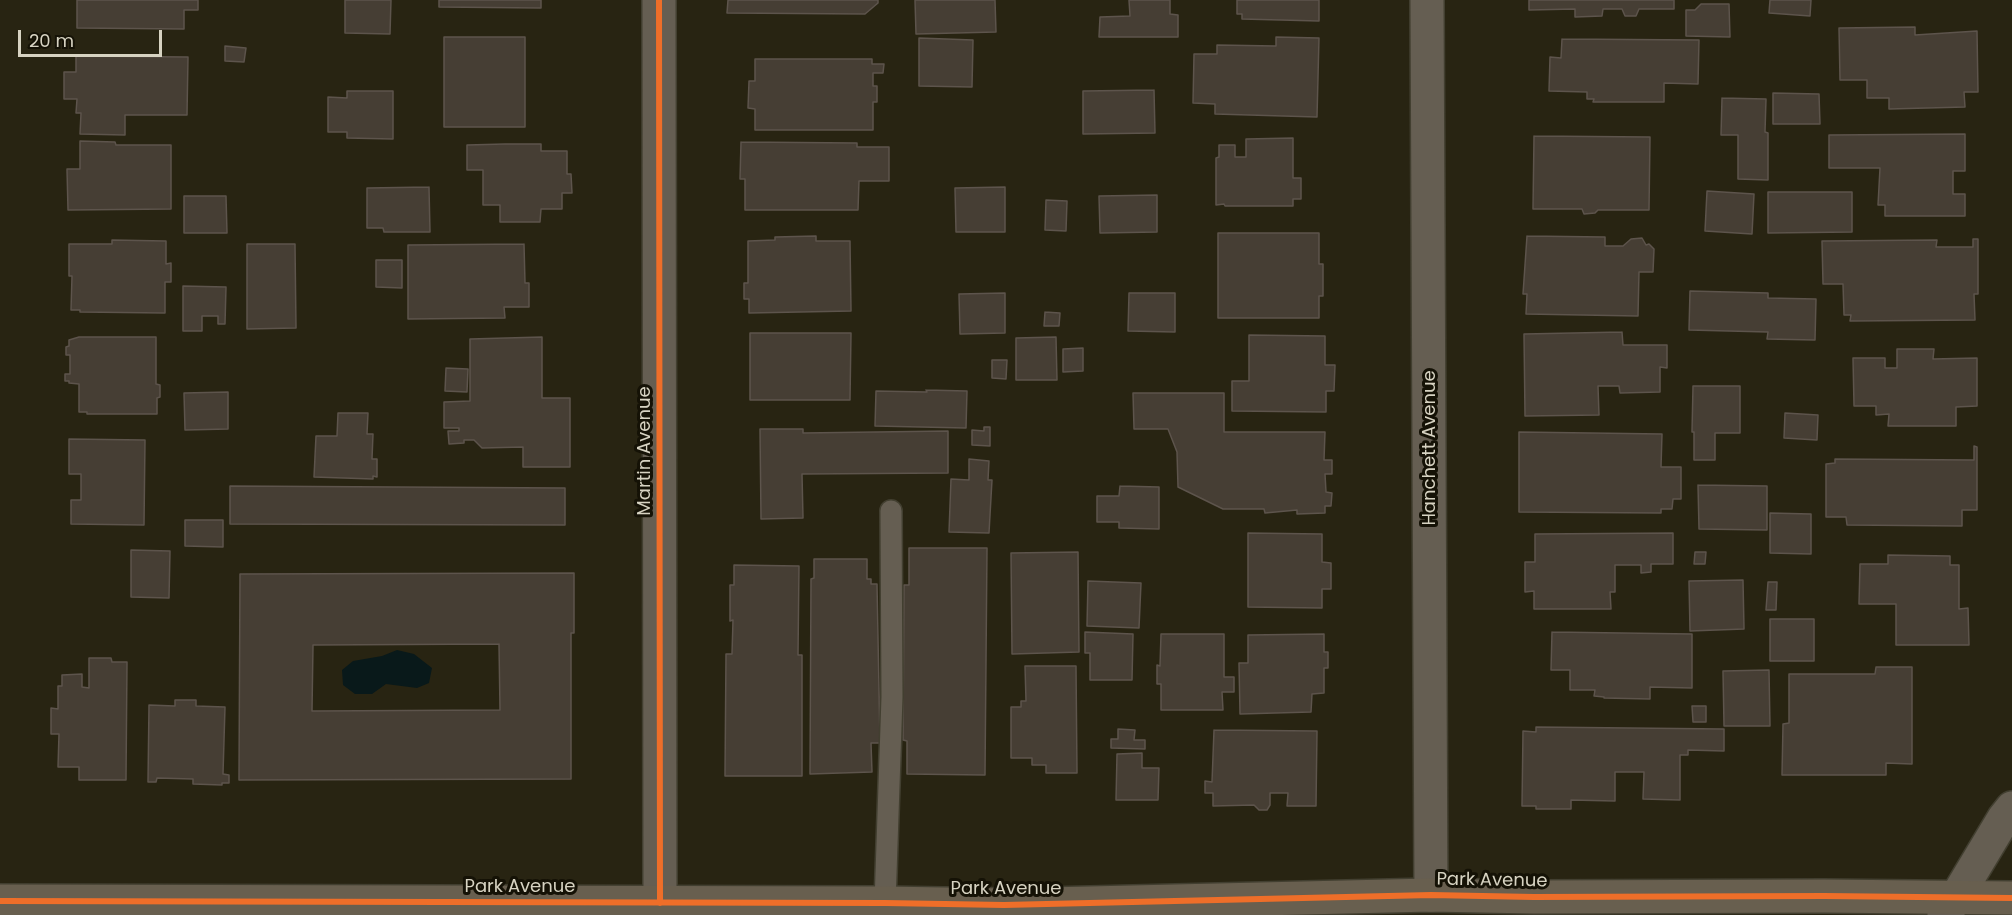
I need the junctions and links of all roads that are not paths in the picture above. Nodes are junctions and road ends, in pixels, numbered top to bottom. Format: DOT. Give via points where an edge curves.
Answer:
graph roads {
  1 [pos="659,0"];
  2 [pos="1427,0"];
  3 [pos="891,511"];
  4 [pos="2012,808"];
  5 [pos="1431,895"];
  6 [pos="2012,898"];
  7 [pos="0,901"];
  8 [pos="660,903"];
  9 [pos="885,903"];
  10 [pos="1729,906"];
  11 [pos="1950,906"];
  12 [pos="233,908"];
  13 [pos="1004,910"];
  1 -- 8 [label="street, Martin Avenue"];
  2 -- 5 [label="street, Hanchett Avenue"];
  3 -- 9 [label="lane" via="892,697"];
  4 -- 11 [label="street"];
  5 -- 10 [label="street, Park Avenue"];
  5 -- 13 [label="street, Park Avenue"];
  6 -- 11 [label="street, Park Avenue"];
  7 -- 12 [label="street, Park Avenue"];
  8 -- 9 [label="street, Park Avenue"];
  8 -- 12 [label="street, Park Avenue"];
  9 -- 13 [label="street, Park Avenue"];
  10 -- 11 [label="street, Park Avenue"];
}
